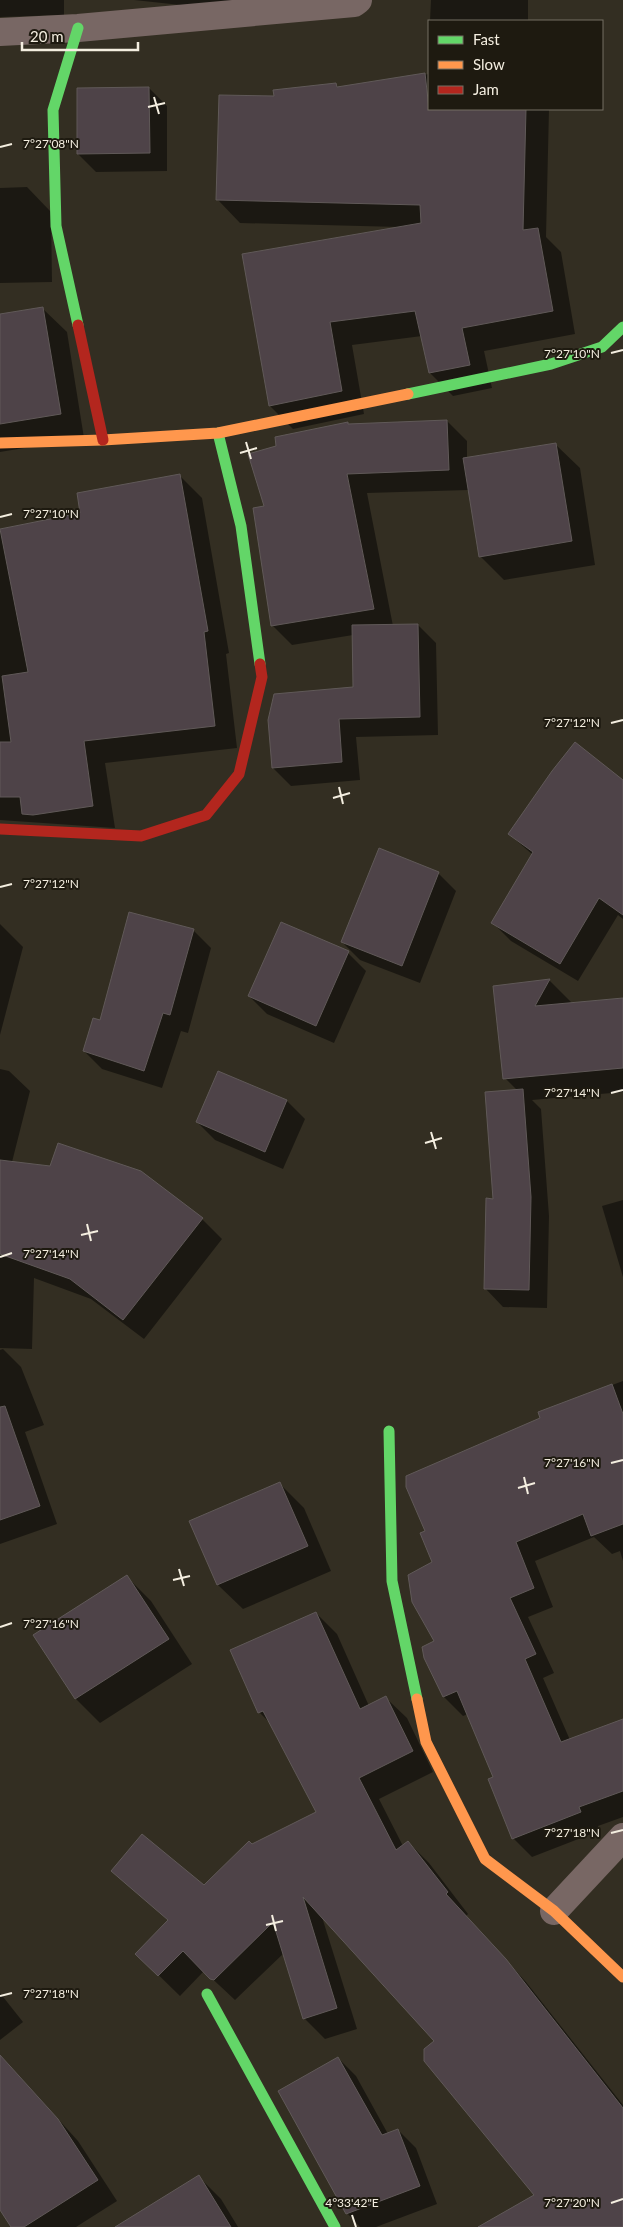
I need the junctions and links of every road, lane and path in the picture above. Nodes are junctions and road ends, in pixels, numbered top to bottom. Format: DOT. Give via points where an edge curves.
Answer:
graph roads {
  1 [pos="358,0"];
  2 [pos="78,28"];
  3 [pos="0,32"];
  4 [pos="623,327"];
  5 [pos="218,433"];
  6 [pos="103,440"];
  7 [pos="0,443"];
  8 [pos="0,830"];
  9 [pos="389,1431"];
  10 [pos="623,1837"];
  11 [pos="554,1911"];
  12 [pos="623,1978"];
  13 [pos="207,1994"];
  14 [pos="336,2227"];
  1 -- 2 [label="street" via="354,3"];
  2 -- 3 [label="street"];
  2 -- 6 [label="street" via="53,110 56,226"];
  4 -- 5 [label="street" via="602,346 551,364"];
  5 -- 6 [label="street"];
  5 -- 8 [label="street" via="241,526 262,677 238,774 206,815 141,836"];
  6 -- 7 [label="street"];
  9 -- 11 [label="street" via="392,1581 426,1742 485,1859"];
  10 -- 11 [label="street"];
  11 -- 12 [label="street"];
  13 -- 14 [label="street"];
}
